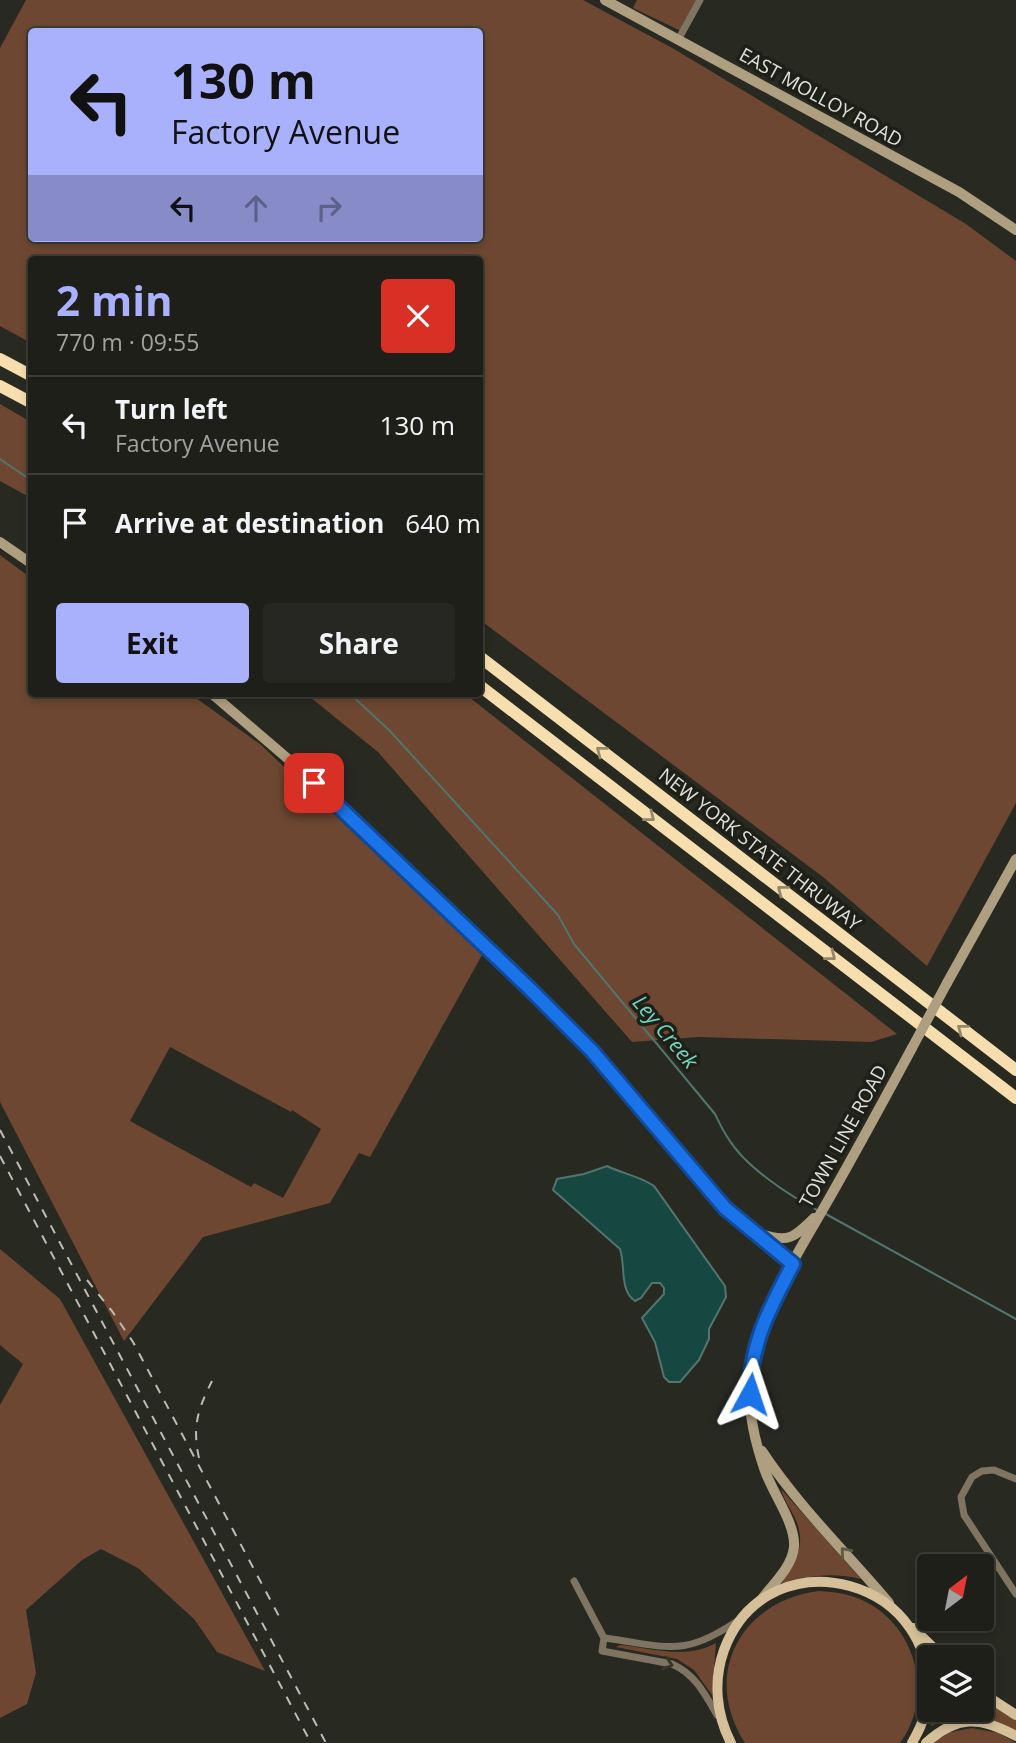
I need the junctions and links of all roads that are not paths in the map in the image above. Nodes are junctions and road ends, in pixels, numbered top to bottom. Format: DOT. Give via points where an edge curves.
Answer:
graph roads {
  1 [pos="605,0"];
  2 [pos="700,0"];
  3 [pos="678,40"];
  4 [pos="1016,230"];
  5 [pos="0,359"];
  6 [pos="28,374"];
  7 [pos="0,386"];
  8 [pos="28,401"];
  9 [pos="0,542"];
  10 [pos="28,561"];
  11 [pos="483,659"];
  12 [pos="483,688"];
  13 [pos="216,697"];
  14 [pos="1016,859"];
  15 [pos="1016,1070"];
  16 [pos="1016,1098"];
  17 [pos="811,1224"];
  18 [pos="753,1231"];
  19 [pos="793,1264"];
  20 [pos="757,1443"];
  21 [pos="1016,1479"];
  22 [pos="574,1581"];
  23 [pos="1016,1594"];
  24 [pos="760,1600"];
  25 [pos="889,1604"];
  26 [pos="743,1616"];
  27 [pos="906,1621"];
  28 [pos="604,1639"];
  29 [pos="931,1645"];
  30 [pos="994,1701"];
  31 [pos="1016,1715"];
  32 [pos="721,1722"];
  33 [pos="1016,1736"];
  34 [pos="731,1743"];
  35 [pos="912,1743"];
  36 [pos="926,1743"];
  1 -- 3 [label="street, EAST MOLLOY ROAD"];
  2 -- 3 [label="street"];
  3 -- 4 [label="street, EAST MOLLOY ROAD" via="959,192"];
  5 -- 6 [label="highway"];
  7 -- 8 [label="highway"];
  9 -- 10 [label="street"];
  15 -- 11 [label="highway, NEW YORK STATE THRUWAY, one-way"];
  12 -- 16 [label="highway, one-way"];
  13 -- 18 [label="street" via="294,764 539,998 628,1092 704,1186"];
  14 -- 17 [label="street, TOWN LINE ROAD, bridge" via="831,1196"];
  17 -- 18 [label="street" via="787,1239"];
  17 -- 19 [label="street, TOWN LINE ROAD"];
  18 -- 19 [label="street"];
  19 -- 20 [label="street, TOWN LINE ROAD" via="756,1342 750,1394"];
  20 -- 24 [label="street, TOWN LINE ROAD" via="794,1543 782,1574"];
  25 -- 20 [label="street, TOWN LINE ROAD, one-way" via="800,1505"];
  21 -- 23 [label="street" via="994,1470 982,1471 972,1477 961,1497 964,1515"];
  22 -- 28 [label="street"];
  24 -- 25 [label="main road" via="803,1583 834,1582 866,1591"];
  24 -- 26 [label="main road"];
  25 -- 27 [label="main road"];
  26 -- 28 [label="street" via="717,1635 686,1646"];
  26 -- 32 [label="main road" via="720,1663"];
  27 -- 29 [label="main road"];
  27 -- 35 [label="main road" via="925,1665 928,1686 923,1721"];
  28 -- 32 [label="street, one-way" via="602,1651 681,1668 702,1688"];
  30 -- 31 [label="main road"];
  32 -- 34 [label="main road"];
  33 -- 36 [label="main road" via="973,1720 941,1729"];
}
